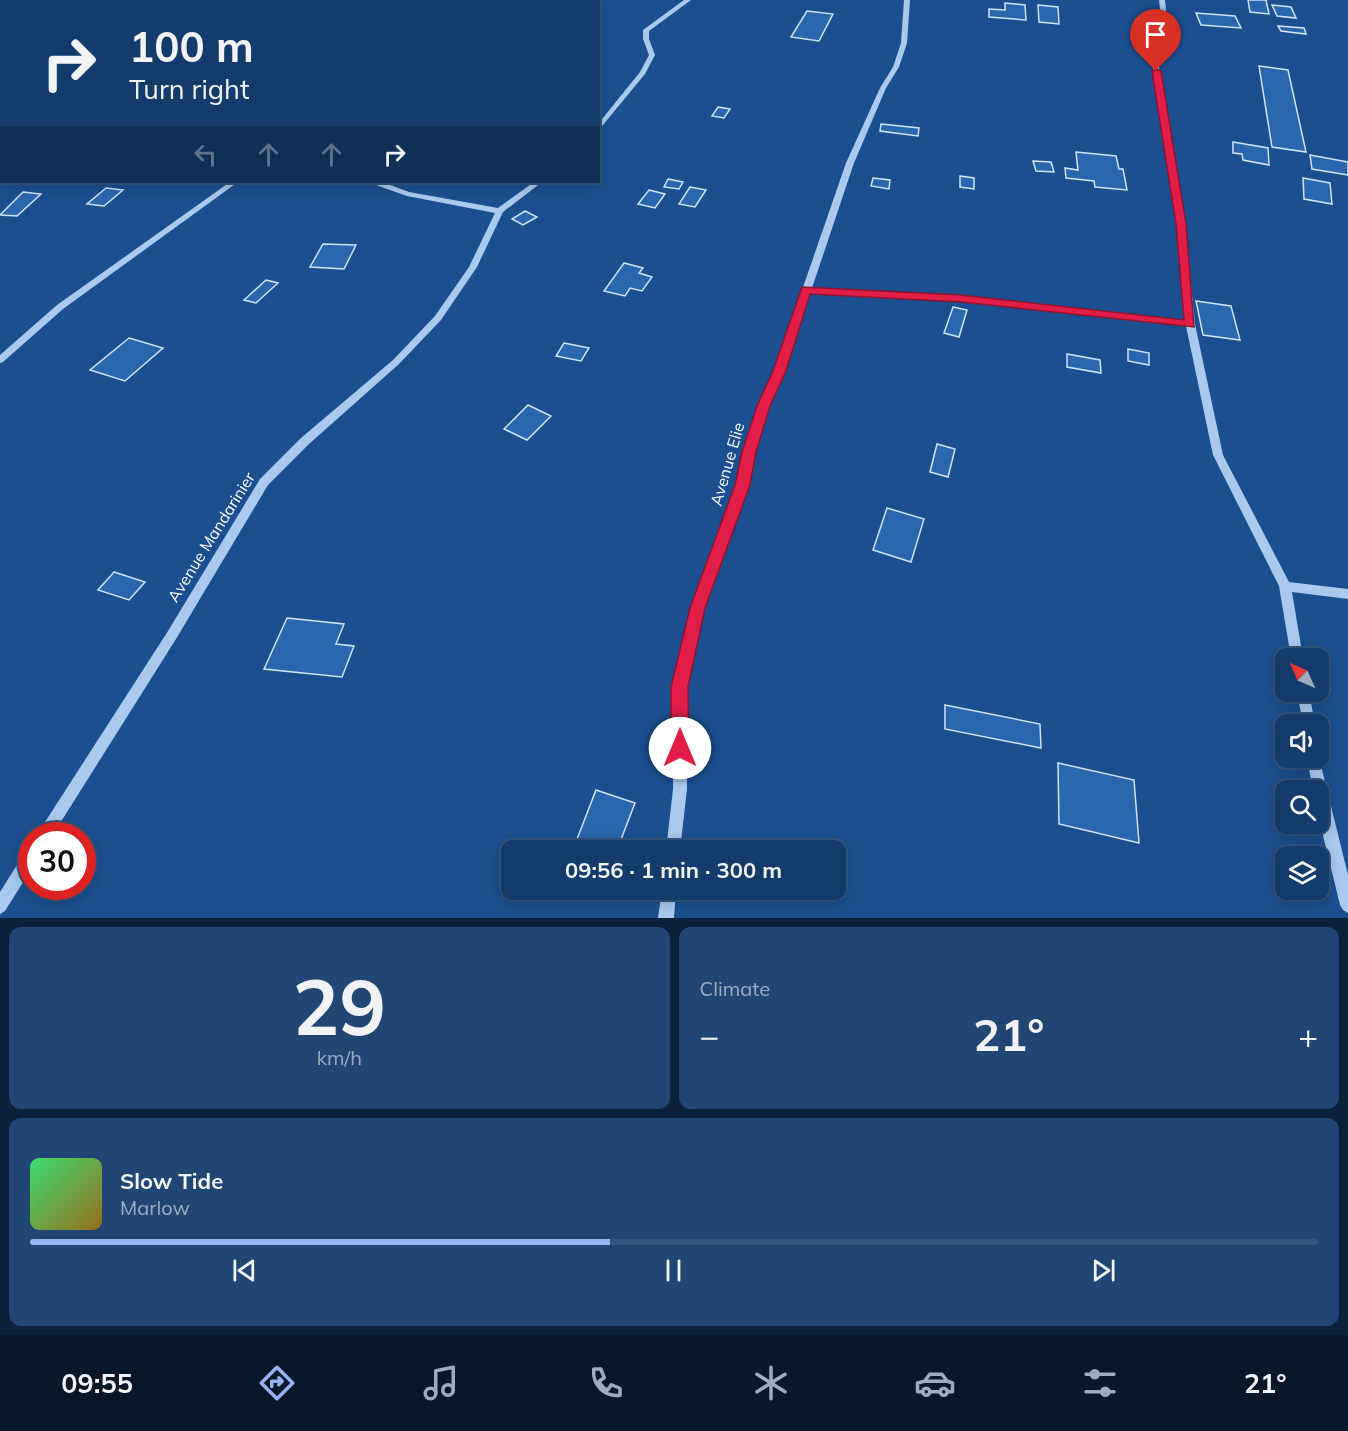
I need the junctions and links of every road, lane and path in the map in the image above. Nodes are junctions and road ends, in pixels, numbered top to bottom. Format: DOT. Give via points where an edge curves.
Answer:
graph roads {
  1 [pos="688,0"];
  2 [pos="907,0"];
  3 [pos="1162,0"];
  4 [pos="600,127"];
  5 [pos="233,183"];
  6 [pos="379,183"];
  7 [pos="537,183"];
  8 [pos="500,210"];
  9 [pos="806,290"];
  10 [pos="1190,324"];
  11 [pos="0,360"];
  12 [pos="1285,586"];
  13 [pos="1348,594"];
  14 [pos="1295,648"];
  15 [pos="1316,768"];
  16 [pos="52,822"];
  17 [pos="674,840"];
  18 [pos="18,877"];
  19 [pos="668,900"];
  20 [pos="1348,905"];
  21 [pos="0,906"];
  22 [pos="666,918"];
  1 -- 4 [label="street" via="646,30 652,55 643,73"];
  2 -- 9 [label="street, Avenue Elie" via="904,43 896,67 883,87 850,163"];
  3 -- 10 [label="street" via="1153,49 1181,224"];
  5 -- 11 [label="street" via="60,307"];
  6 -- 8 [label="street" via="407,194"];
  7 -- 8 [label="street, Avenue Mandarinier"];
  8 -- 16 [label="street, Avenue Mandarinier" via="473,267 438,318 396,362 264,482"];
  9 -- 10 [label="street" via="961,298"];
  9 -- 17 [label="street, Avenue Elie" via="763,406 742,485 698,608 680,687 680,789"];
  10 -- 12 [label="street" via="1218,454"];
  12 -- 13 [label="street"];
  12 -- 14 [label="street"];
  15 -- 20 [label="street"];
  18 -- 21 [label="street"];
  19 -- 22 [label="street"];
}
